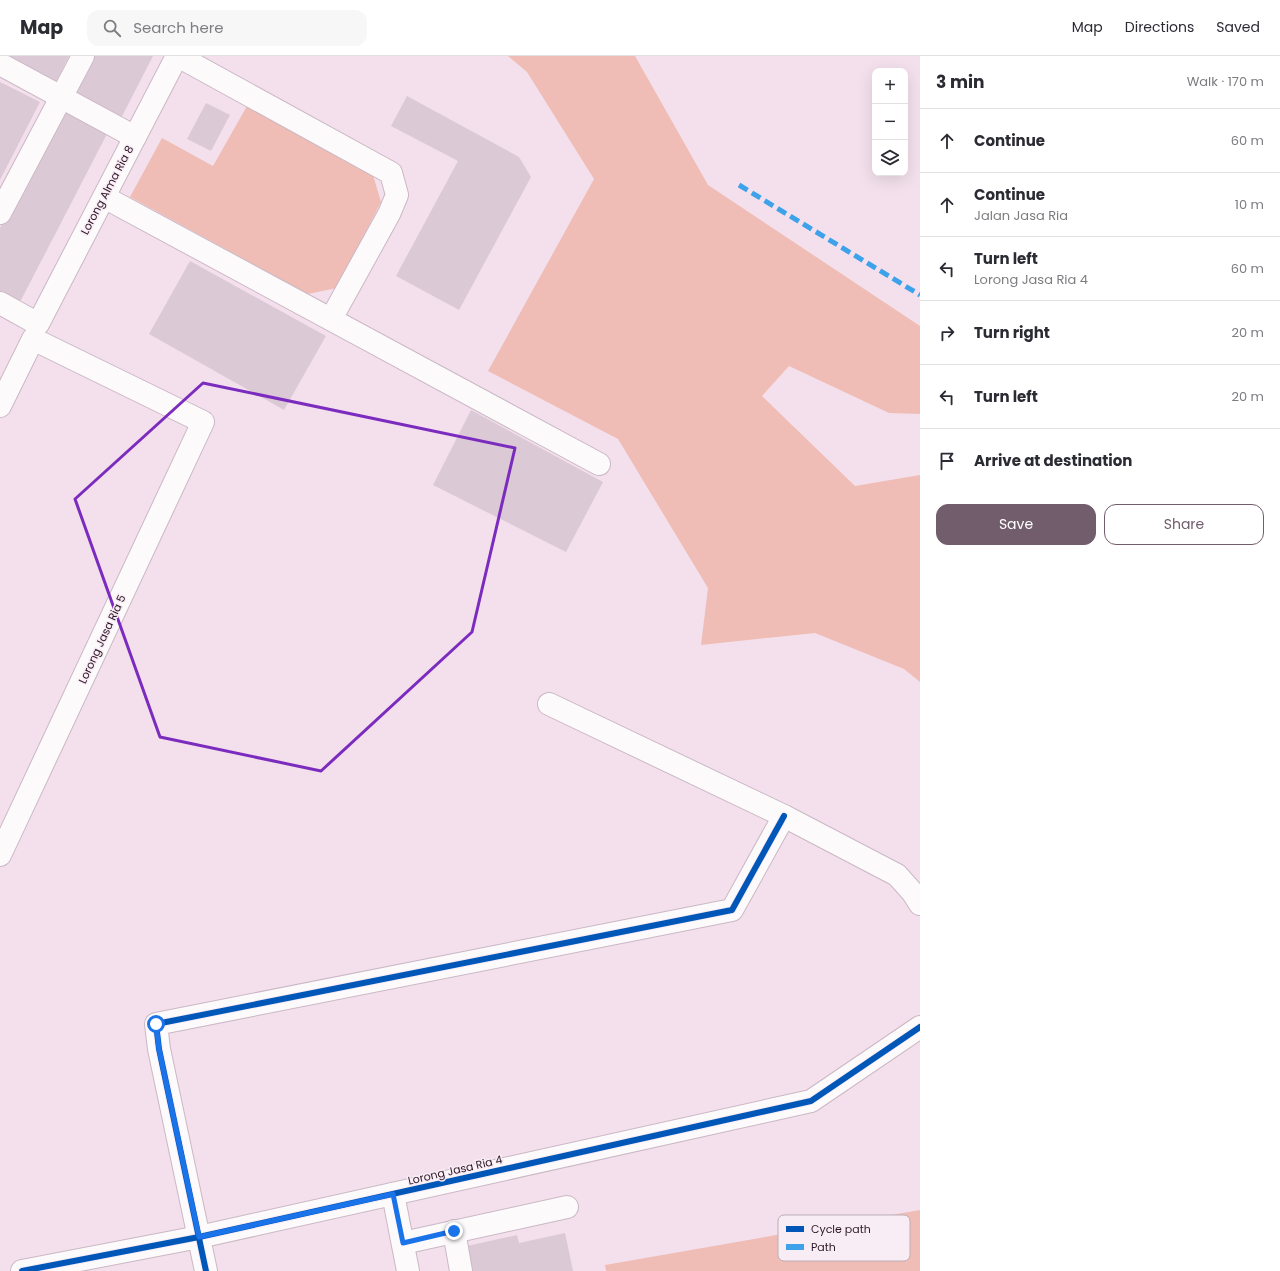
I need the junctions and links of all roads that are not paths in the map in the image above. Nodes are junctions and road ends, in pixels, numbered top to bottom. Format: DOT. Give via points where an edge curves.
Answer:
graph roads {
  1 [pos="83,56"];
  2 [pos="177,56"];
  3 [pos="0,64"];
  4 [pos="61,96"];
  5 [pos="135,137"];
  6 [pos="104,196"];
  7 [pos="0,213"];
  8 [pos="0,303"];
  9 [pos="331,319"];
  10 [pos="35,331"];
  11 [pos="0,406"];
  12 [pos="599,464"];
  13 [pos="549,704"];
  14 [pos="784,816"];
  15 [pos="0,855"];
  16 [pos="920,904"];
  17 [pos="920,1027"];
  18 [pos="393,1194"];
  19 [pos="567,1207"];
  20 [pos="454,1231"];
  21 [pos="199,1237"];
  22 [pos="403,1243"];
  23 [pos="22,1271"];
  24 [pos="206,1271"];
  25 [pos="408,1271"];
  26 [pos="461,1271"];
  1 -- 4 [label="street"];
  2 -- 5 [label="street, Lorong Alma Ria 8"];
  2 -- 9 [label="street" via="391,173 397,195"];
  3 -- 4 [label="street"];
  4 -- 5 [label="street"];
  4 -- 7 [label="street"];
  5 -- 6 [label="street, Lorong Alma Ria 8"];
  6 -- 9 [label="street"];
  6 -- 10 [label="street, Lorong Alma Ria 8"];
  8 -- 10 [label="street"];
  9 -- 12 [label="street"];
  10 -- 11 [label="street, Lorong Alma Ria 8"];
  10 -- 15 [label="street, Lorong Jasa Ria 5" via="203,422"];
  13 -- 14 [label="street"];
  14 -- 16 [label="street" via="897,875"];
  14 -- 21 [label="street" via="732,910 156,1024 159,1049"];
  17 -- 18 [label="street, Lorong Jasa Ria 4" via="811,1101"];
  18 -- 21 [label="street, Lorong Jasa Ria 4"];
  18 -- 22 [label="street"];
  19 -- 20 [label="street"];
  20 -- 22 [label="street"];
  20 -- 26 [label="street"];
  21 -- 23 [label="street, Lorong Jasa Ria 4"];
  21 -- 24 [label="street"];
  22 -- 25 [label="street"];
}
